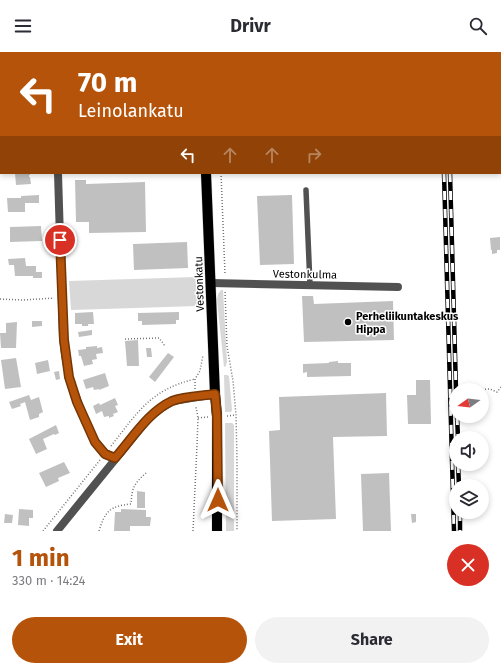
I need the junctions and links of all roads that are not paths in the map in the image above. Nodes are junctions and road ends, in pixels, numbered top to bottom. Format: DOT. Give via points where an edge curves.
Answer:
graph roads {
  1 [pos="58,174"];
  2 [pos="206,174"];
  3 [pos="306,190"];
  4 [pos="211,283"];
  5 [pos="310,285"];
  6 [pos="398,287"];
  7 [pos="215,394"];
  8 [pos="115,458"];
  9 [pos="57,531"];
  10 [pos="217,531"];
  1 -- 8 [label="street" via="65,354 75,394 95,442 105,454"];
  2 -- 4 [label="main road, Vestonkatu"];
  3 -- 5 [label="lane"];
  4 -- 5 [label="street, Vestonkulma"];
  4 -- 7 [label="main road, Vestonkatu"];
  5 -- 6 [label="street, Vestonkulma"];
  7 -- 8 [label="street" via="173,401 163,406 148,419"];
  7 -- 10 [label="main road, Vestonkatu"];
  8 -- 9 [label="street"];
}
